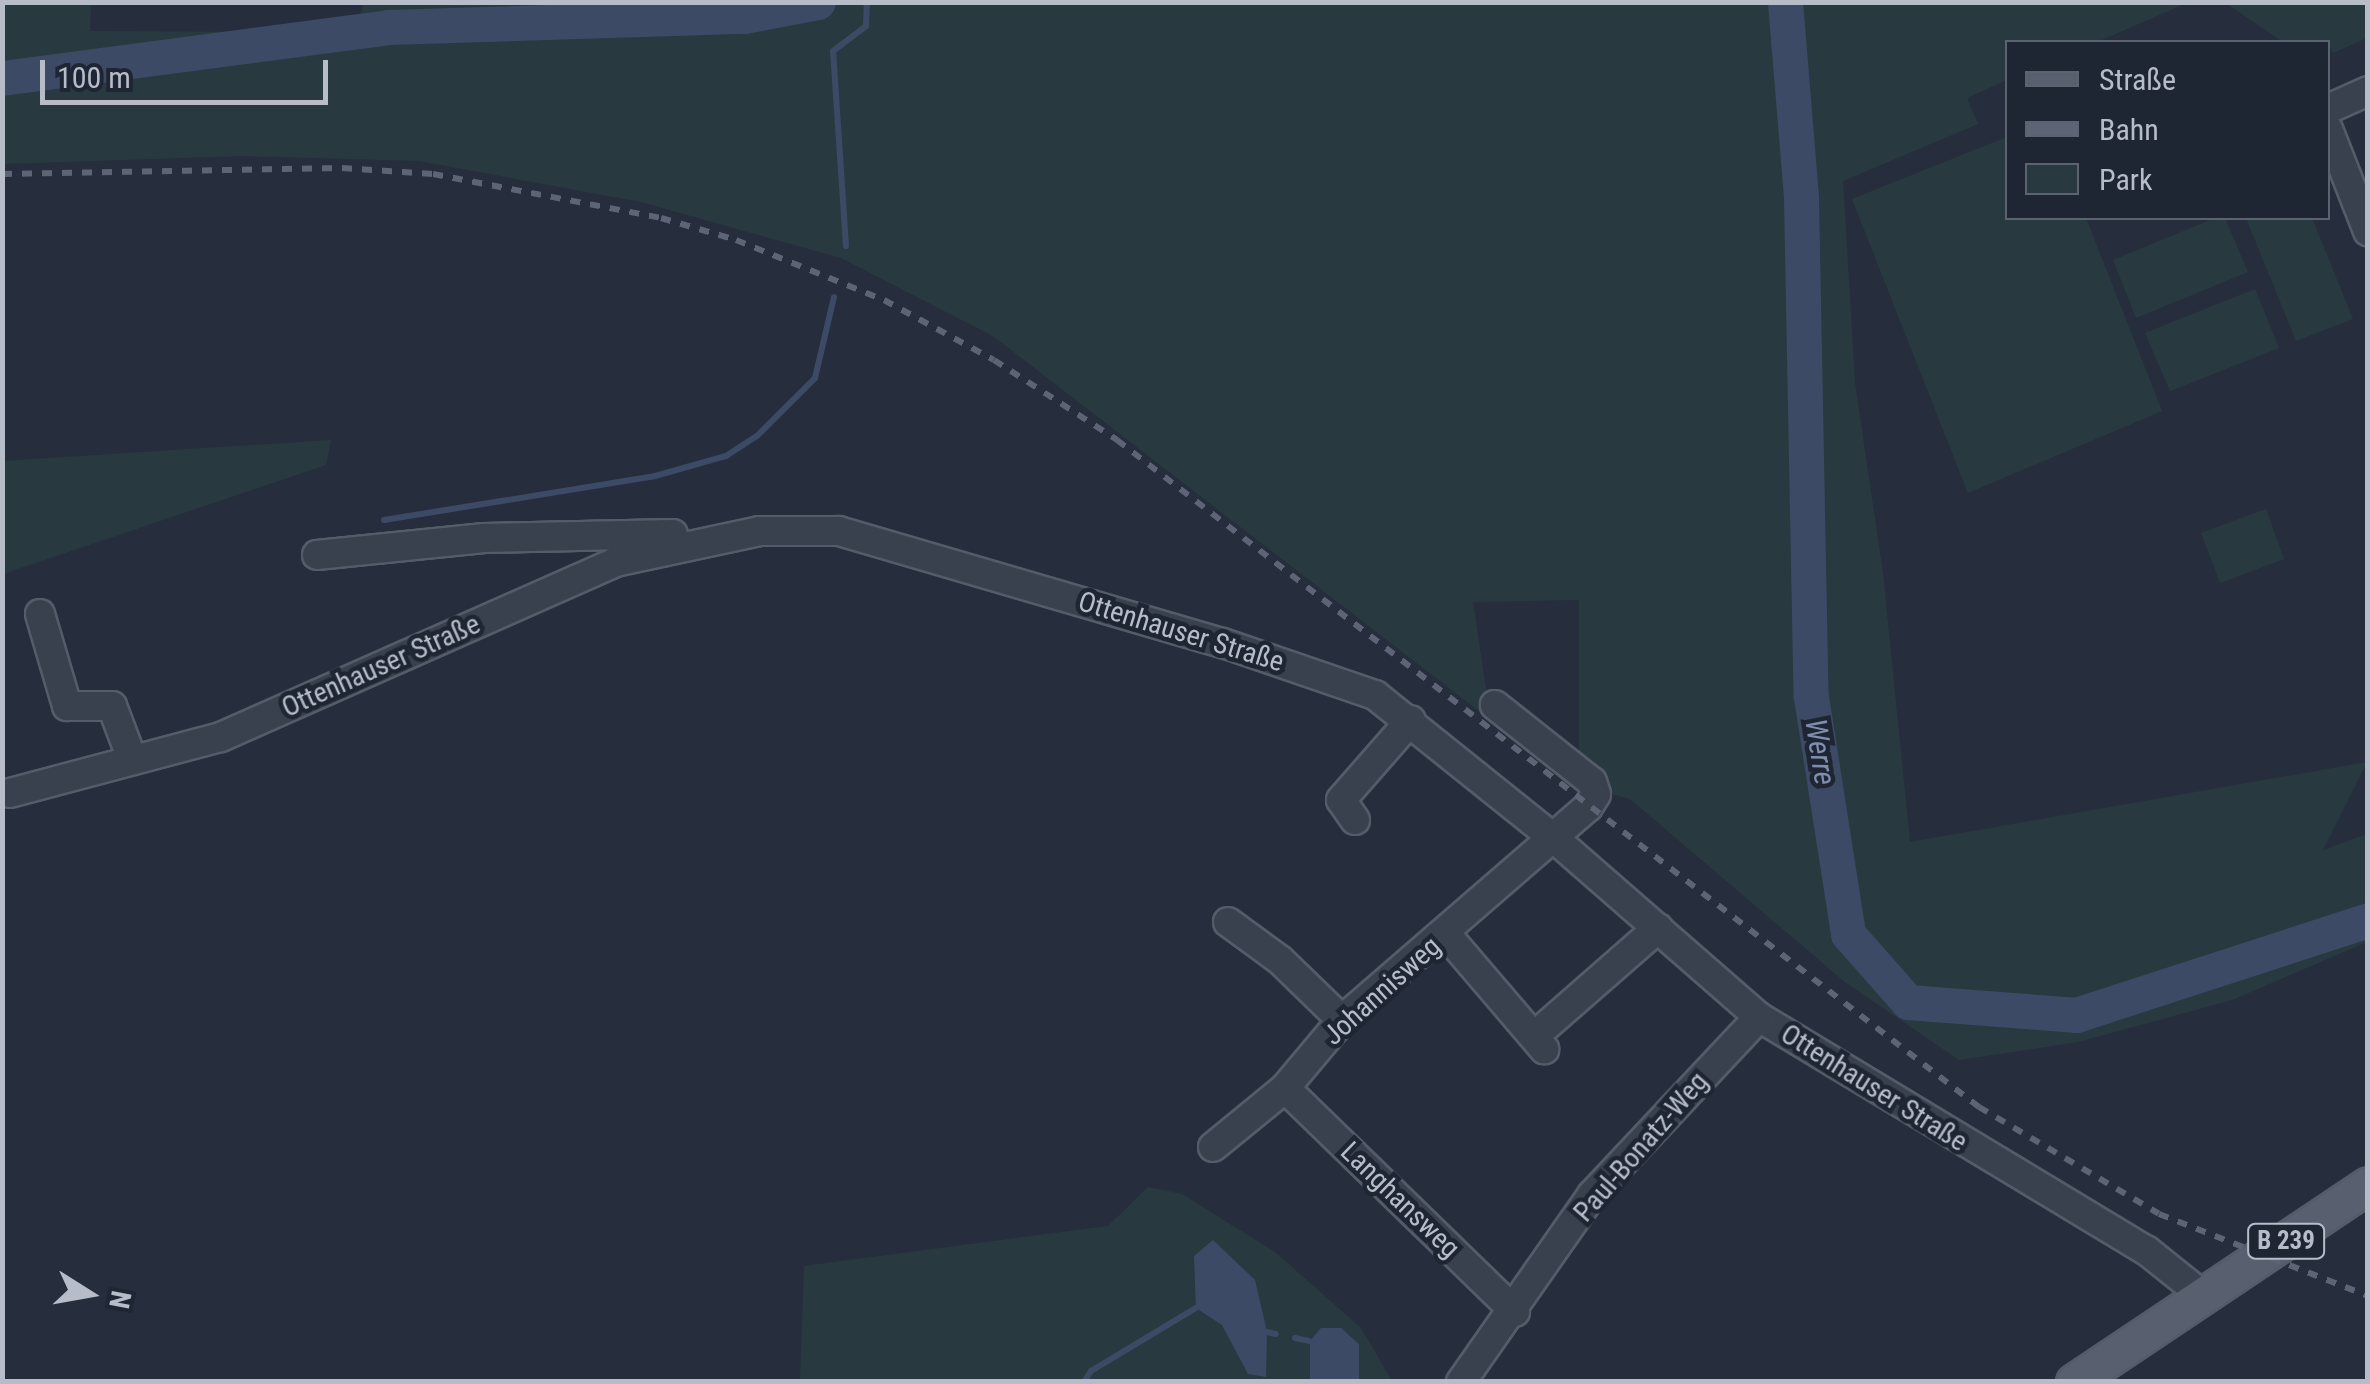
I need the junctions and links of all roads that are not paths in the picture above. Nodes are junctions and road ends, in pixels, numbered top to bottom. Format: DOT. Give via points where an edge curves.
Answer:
graph roads {
  1 [pos="2368,91"];
  2 [pos="2330,108"];
  3 [pos="2330,134"];
  4 [pos="2368,231"];
  5 [pos="692,541"];
  6 [pos="316,555"];
  7 [pos="40,614"];
  8 [pos="1495,706"];
  9 [pos="1411,720"];
  10 [pos="132,759"];
  11 [pos="10,793"];
  12 [pos="1355,820"];
  13 [pos="1556,840"];
  14 [pos="1228,922"];
  15 [pos="1658,928"];
  16 [pos="1445,933"];
  17 [pos="1759,1017"];
  18 [pos="1342,1020"];
  19 [pos="1285,1088"];
  20 [pos="1214,1146"];
  21 [pos="2368,1184"];
  22 [pos="2206,1298"];
  23 [pos="1516,1312"];
  24 [pos="1461,1382"];
  25 [pos="2074,1382"];
  1 -- 2 [label="street"];
  3 -- 4 [label="street"];
  5 -- 6 [label="street" via="677,534 576,533"];
  5 -- 9 [label="street, Ottenhauser Straße" via="759,531 839,532 1321,674"];
  5 -- 10 [label="street, Ottenhauser Straße" via="616,562 221,736"];
  7 -- 10 [label="street" via="67,706 112,706"];
  8 -- 13 [label="street, Johannisweg" via="1592,782 1596,794 1588,807"];
  9 -- 12 [label="street" via="1341,800"];
  9 -- 13 [label="street, Ottenhauser Straße"];
  10 -- 11 [label="street, Ottenhauser Straße"];
  13 -- 15 [label="street, Ottenhauser Straße"];
  13 -- 16 [label="street, Johannisweg"];
  14 -- 18 [label="street" via="1280,960"];
  15 -- 16 [label="street" via="1546,1037"];
  15 -- 17 [label="street, Ottenhauser Straße"];
  16 -- 18 [label="street, Johannisweg"];
  17 -- 22 [label="street, Ottenhauser Straße" via="2146,1250"];
  17 -- 23 [label="street, Paul-Bonatz-Weg" via="1592,1195"];
  18 -- 19 [label="street, Johannisweg"];
  19 -- 20 [label="street, Johannisweg"];
  19 -- 23 [label="street, Langhansweg"];
  21 -- 22 [label="main road, B 239"];
  22 -- 25 [label="main road, B 239"];
  23 -- 24 [label="street, Paul-Bonatz-Weg"];
}
